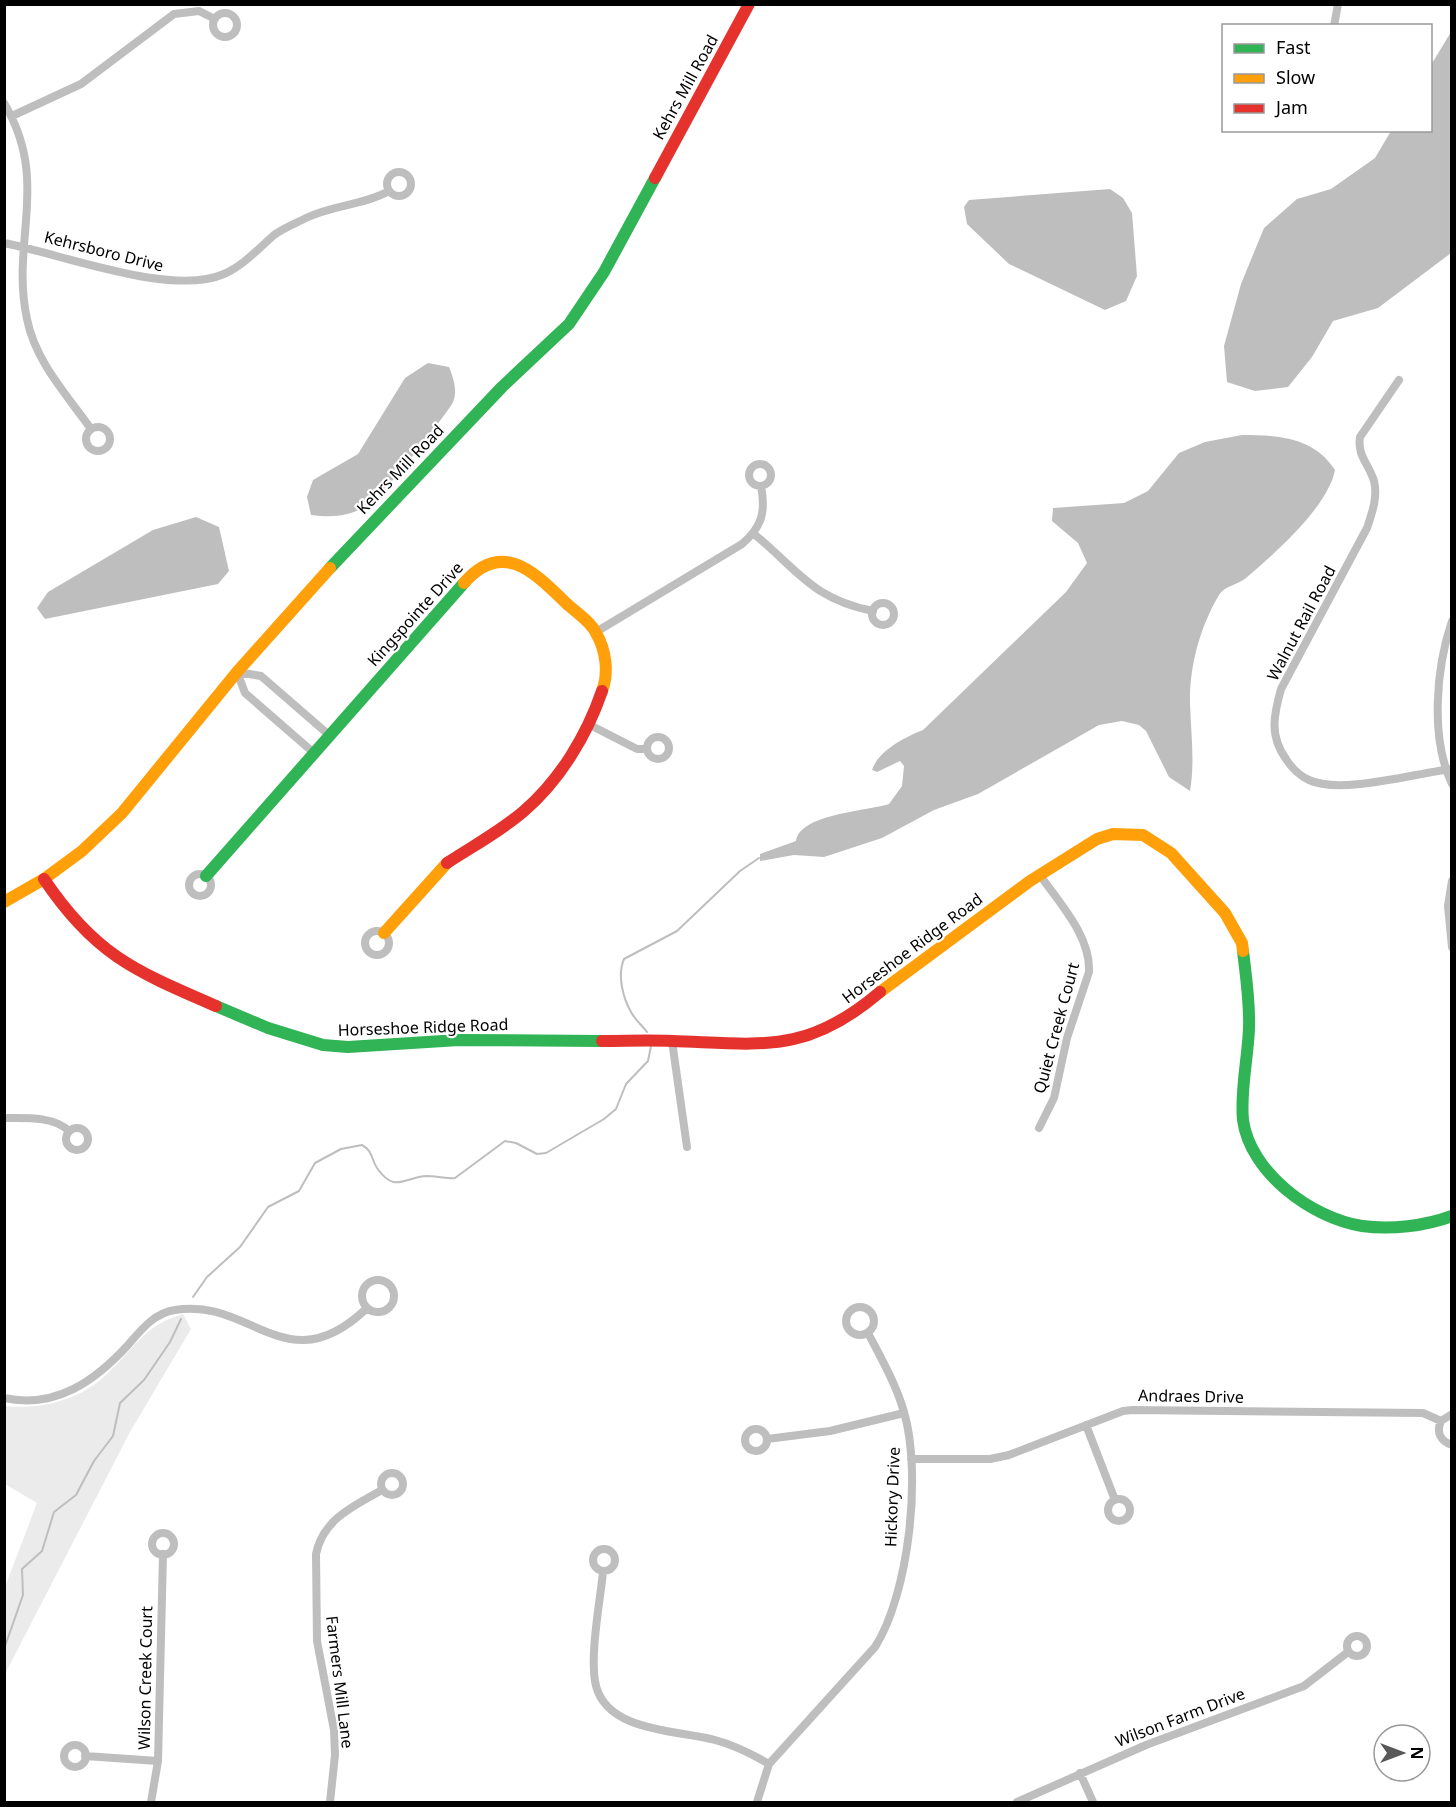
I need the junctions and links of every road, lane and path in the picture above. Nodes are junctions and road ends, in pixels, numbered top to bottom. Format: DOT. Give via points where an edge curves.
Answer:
graph roads {
  1 [pos="749,4"];
  2 [pos="1338,4"];
  3 [pos="215,19"];
  4 [pos="1334,24"];
  5 [pos="4,103"];
  6 [pos="12,117"];
  7 [pos="389,191"];
  8 [pos="4,243"];
  9 [pos="26,247"];
  10 [pos="1399,380"];
  11 [pos="91,429"];
  12 [pos="762,486"];
  13 [pos="754,534"];
  14 [pos="873,611"];
  15 [pos="1452,621"];
  16 [pos="596,632"];
  17 [pos="237,672"];
  18 [pos="588,724"];
  19 [pos="330,735"];
  20 [pos="647,749"];
  21 [pos="314,753"];
  22 [pos="1448,769"];
  23 [pos="1452,784"];
  24 [pos="1040,875"];
  25 [pos="206,876"];
  26 [pos="44,879"];
  27 [pos="1452,881"];
  28 [pos="4,902"];
  29 [pos="384,933"];
  30 [pos="1452,947"];
  31 [pos="672,1041"];
  32 [pos="4,1118"];
  33 [pos="1040,1128"];
  34 [pos="69,1131"];
  35 [pos="687,1147"];
  36 [pos="1452,1216"];
  37 [pos="367,1308"];
  38 [pos="868,1333"];
  39 [pos="4,1398"];
  40 [pos="904,1413"];
  41 [pos="1452,1414"];
  42 [pos="1441,1421"];
  43 [pos="1086,1425"];
  44 [pos="767,1439"];
  45 [pos="1452,1445"];
  46 [pos="911,1459"];
  47 [pos="382,1490"];
  48 [pos="1115,1500"];
  49 [pos="163,1554"];
  50 [pos="603,1572"];
  51 [pos="1348,1652"];
  52 [pos="85,1756"];
  53 [pos="158,1761"];
  54 [pos="769,1764"];
  55 [pos="1080,1773"];
  56 [pos="152,1803"];
  57 [pos="330,1803"];
  58 [pos="757,1803"];
  59 [pos="1017,1803"];
  60 [pos="1093,1803"];
  1 -- 17 [label="street, Kehrs Mill Road" via="604,272 569,324 402,489"];
  2 -- 4 [label="street"];
  3 -- 6 [label="street" via="199,10 174,14 88,80"];
  5 -- 6 [label="street"];
  6 -- 9 [label="street" via="29,177"];
  7 -- 9 [label="street, Kehrsboro Drive" via="307,217 277,233 235,268 211,279 163,281"];
  8 -- 9 [label="street, Kehrsboro Drive"];
  9 -- 11 [label="street" via="24,301 33,339 44,363"];
  10 -- 22 [label="street, Walnut Rail Road" via="1360,437 1358,448 1374,482 1374,507 1367,528 1281,689 1274,734 1289,764 1310,781 1352,784"];
  12 -- 13 [label="street" via="763,514"];
  13 -- 14 [label="street" via="820,594"];
  13 -- 16 [label="street"];
  15 -- 22 [label="street" via="1442,654 1439,688 1441,753"];
  16 -- 18 [label="street, Kingspointe Drive" via="606,664 606,681"];
  16 -- 19 [label="street, Kingspointe Drive" via="532,570 517,563 489,564 472,572"];
  17 -- 19 [label="street" via="261,676"];
  17 -- 21 [label="street" via="245,693"];
  17 -- 26 [label="street, Kehrs Mill Road" via="122,813 82,851"];
  18 -- 20 [label="street" via="637,749"];
  18 -- 29 [label="street, Kingspointe Drive" via="543,793 523,812 440,868"];
  19 -- 21 [label="street, Kingspointe Drive"];
  21 -- 25 [label="street, Kingspointe Drive"];
  22 -- 23 [label="street"];
  24 -- 31 [label="street, Horseshoe Ridge Road" via="858,1011 812,1035 749,1046"];
  24 -- 33 [label="street, Quiet Creek Court" via="1080,934 1089,961 1089,972 1066,1038 1054,1098"];
  24 -- 36 [label="street, Horseshoe Ridge Road" via="1097,839 1113,834 1143,835 1171,853 1226,914 1242,943 1250,1027 1244,1118 1248,1140 1265,1170 1286,1191 1327,1215 1361,1226 1395,1227"];
  26 -- 28 [label="street, Kehrs Mill Road"];
  26 -- 31 [label="street, Horseshoe Ridge Road" via="66,912 92,940 141,974 268,1028 323,1045 459,1040"];
  27 -- 30 [label="street" via="1448,906"];
  31 -- 35 [label="street"];
  32 -- 34 [label="street" via="48,1120"];
  37 -- 39 [label="street" via="350,1325 334,1333 302,1339 273,1336 213,1312 186,1308 165,1312 142,1329 97,1376 75,1390 30,1401"];
  38 -- 40 [label="street, Hickory Drive"];
  40 -- 44 [label="street" via="830,1431"];
  40 -- 46 [label="street, Hickory Drive"];
  41 -- 42 [label="street"];
  42 -- 43 [label="street, Andraes Drive" via="1423,1413 1132,1410"];
  42 -- 45 [label="street" via="1440,1435"];
  43 -- 46 [label="street, Andraes Drive" via="990,1459"];
  43 -- 48 [label="street"];
  46 -- 54 [label="street, Hickory Drive" via="904,1567 883,1634"];
  47 -- 57 [label="street, Farmers Mill Lane" via="333,1520 316,1554 317,1641 334,1730"];
  49 -- 53 [label="street, Wilson Creek Court"];
  50 -- 54 [label="street" via="594,1673 607,1707 633,1722 717,1740"];
  51 -- 55 [label="street, Wilson Farm Drive" via="1304,1686"];
  52 -- 53 [label="street"];
  53 -- 56 [label="street, Wilson Creek Court"];
  54 -- 58 [label="street, Hickory Drive"];
  55 -- 59 [label="street, Wilson Farm Drive"];
  55 -- 60 [label="street"];
}
